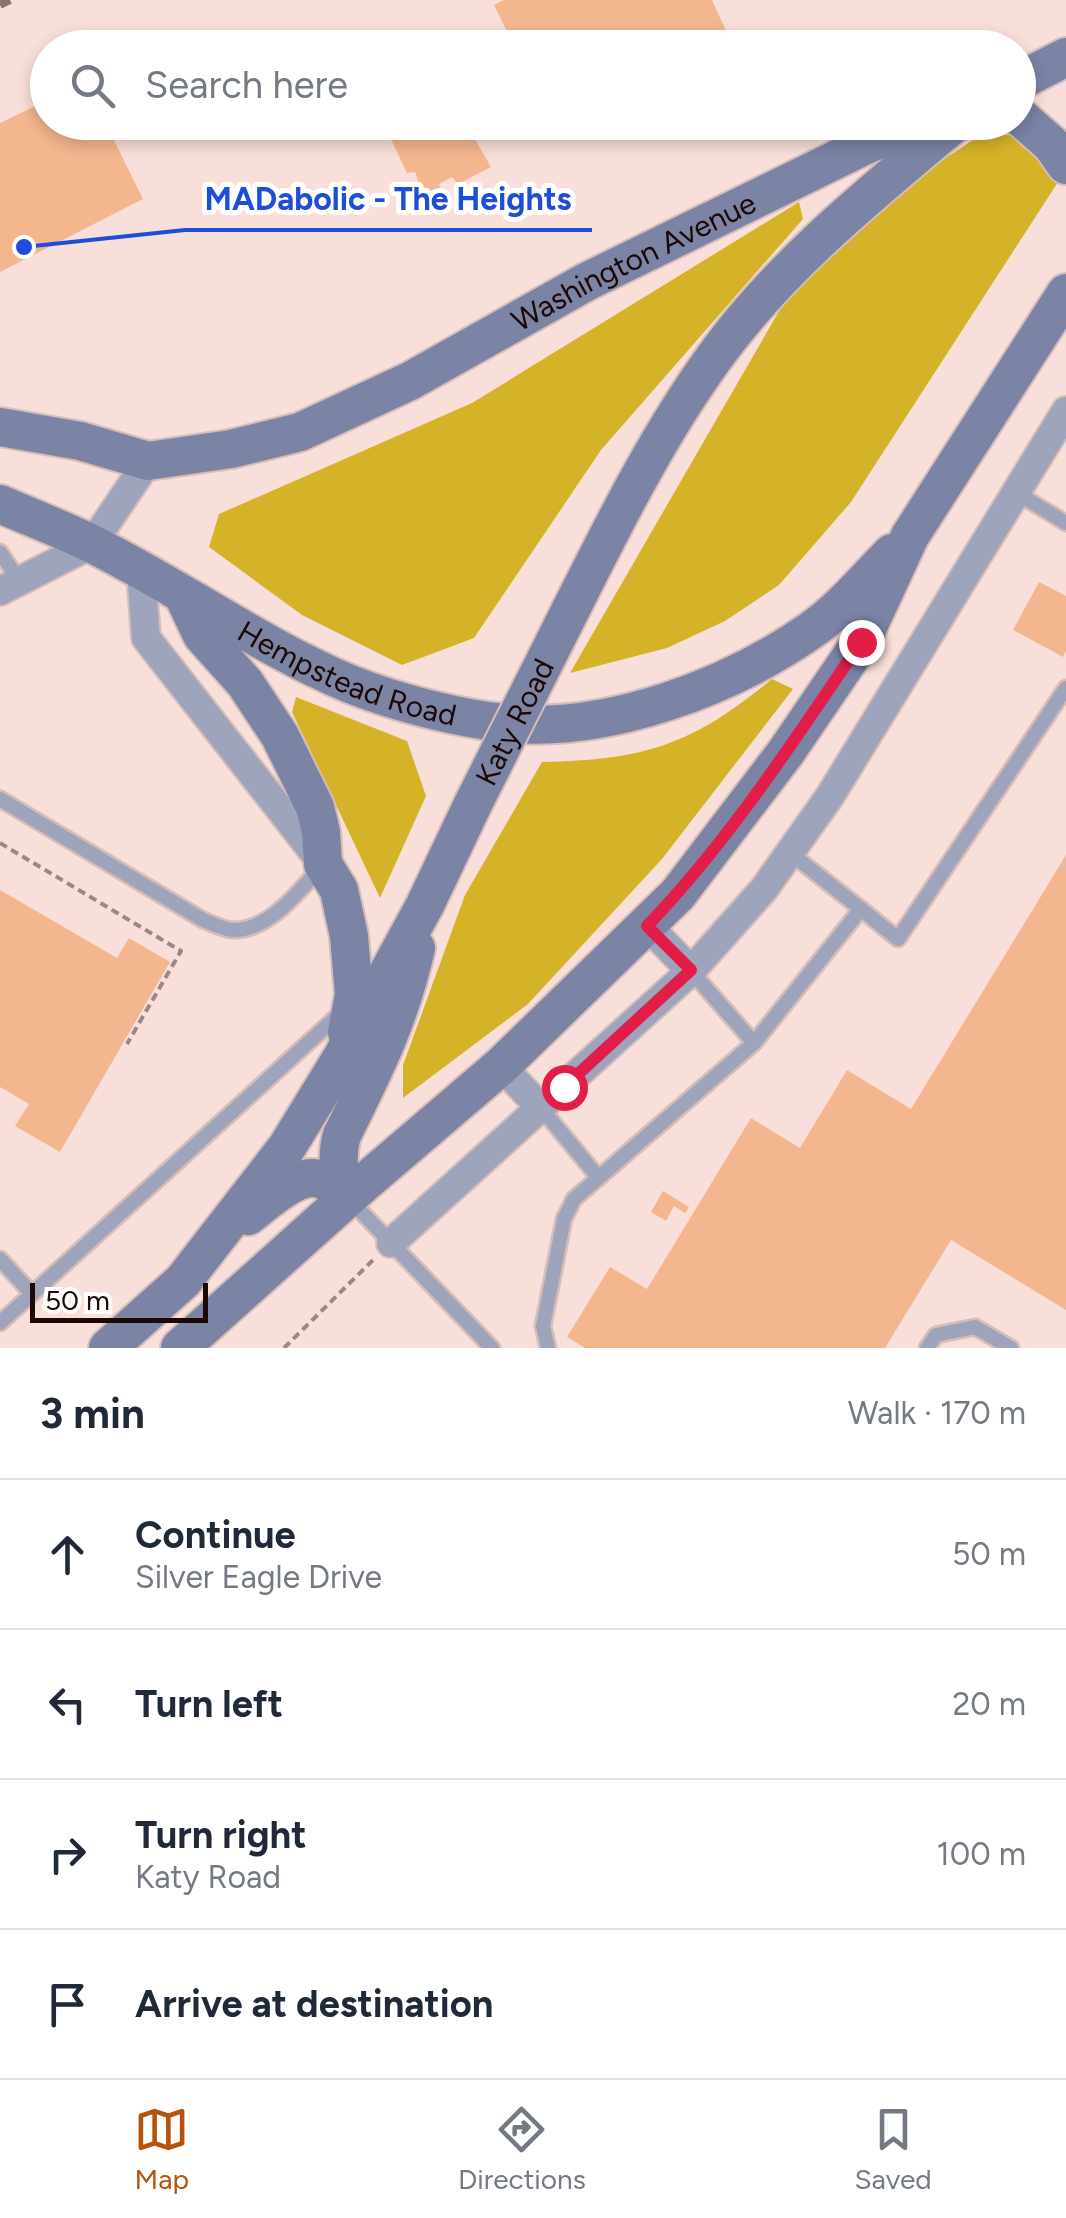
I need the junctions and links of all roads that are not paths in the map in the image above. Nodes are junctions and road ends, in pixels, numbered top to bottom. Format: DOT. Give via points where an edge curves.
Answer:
graph roads {
  1 [pos="1066,58"];
  2 [pos="1036,73"];
  3 [pos="1036,131"];
  4 [pos="878,140"];
  5 [pos="935,140"];
  6 [pos="1066,165"];
  7 [pos="1066,292"];
  8 [pos="1066,410"];
  9 [pos="0,427"];
  10 [pos="165,458"];
  11 [pos="1015,492"];
  12 [pos="0,504"];
  13 [pos="1066,523"];
  14 [pos="910,536"];
  15 [pos="92,544"];
  16 [pos="0,552"];
  17 [pos="141,572"];
  18 [pos="10,587"];
  19 [pos="184,597"];
  20 [pos="1063,694"];
  21 [pos="0,799"];
  22 [pos="790,852"];
  23 [pos="323,864"];
  24 [pos="425,904"];
  25 [pos="861,909"];
  26 [pos="647,926"];
  27 [pos="691,970"];
  28 [pos="352,1003"];
  29 [pos="754,1043"];
  30 [pos="341,1058"];
  31 [pos="501,1066"];
  32 [pos="541,1108"];
  33 [pos="598,1177"];
  34 [pos="348,1198"];
  35 [pos="221,1235"];
  36 [pos="391,1243"];
  37 [pos="0,1259"];
  38 [pos="32,1294"];
  39 [pos="0,1323"];
  40 [pos="108,1348"];
  41 [pos="180,1348"];
  42 [pos="492,1348"];
  43 [pos="548,1348"];
  44 [pos="927,1348"];
  45 [pos="1011,1348"];
  1 -- 2 [label="main road"];
  3 -- 6 [label="main road"];
  4 -- 10 [label="main road, Washington Avenue" via="586,282 410,381 300,432"];
  5 -- 24 [label="main road, Katy Road, bridge" via="802,257 720,350 658,446"];
  7 -- 14 [label="main road"];
  8 -- 11 [label="street"];
  9 -- 10 [label="main road"];
  10 -- 15 [label="street"];
  11 -- 13 [label="lane"];
  11 -- 22 [label="street"];
  12 -- 15 [label="main road, Hempstead Road"];
  14 -- 19 [label="main road, Hempstead Road" via="814,628 758,664 637,710 565,722 506,724 353,685"];
  14 -- 26 [label="main road" via="861,642 786,752"];
  15 -- 17 [label="main road, Hempstead Road"];
  15 -- 18 [label="street"];
  16 -- 18 [label="lane"];
  17 -- 19 [label="main road, Hempstead Road"];
  17 -- 23 [label="street" via="146,638"];
  19 -- 23 [label="main road" via="202,635 245,683 293,761 315,807"];
  20 -- 25 [label="lane" via="898,940"];
  21 -- 23 [label="lane" via="203,920 232,930 277,912"];
  22 -- 25 [label="lane"];
  22 -- 27 [label="street"];
  23 -- 28 [label="main road" via="339,890"];
  24 -- 30 [label="main road, Katy Road"];
  24 -- 34 [label="main road" via="390,1040 337,1152"];
  25 -- 29 [label="lane"];
  26 -- 27 [label="street"];
  26 -- 31 [label="main road"];
  27 -- 29 [label="lane"];
  27 -- 32 [label="street"];
  28 -- 30 [label="main road"];
  28 -- 38 [label="lane"];
  29 -- 33 [label="lane"];
  30 -- 35 [label="main road, Katy Road" via="287,1147"];
  31 -- 32 [label="street"];
  31 -- 34 [label="main road"];
  32 -- 33 [label="lane"];
  32 -- 36 [label="street"];
  33 -- 43 [label="lane" via="564,1219 543,1326"];
  34 -- 35 [label="main road" via="309,1178"];
  34 -- 36 [label="lane"];
  34 -- 41 [label="main road"];
  35 -- 40 [label="main road, Katy Road" via="183,1281"];
  36 -- 42 [label="lane"];
  37 -- 38 [label="lane"];
  38 -- 39 [label="lane"];
  44 -- 45 [label="lane" via="936,1335 974,1327"];
}
